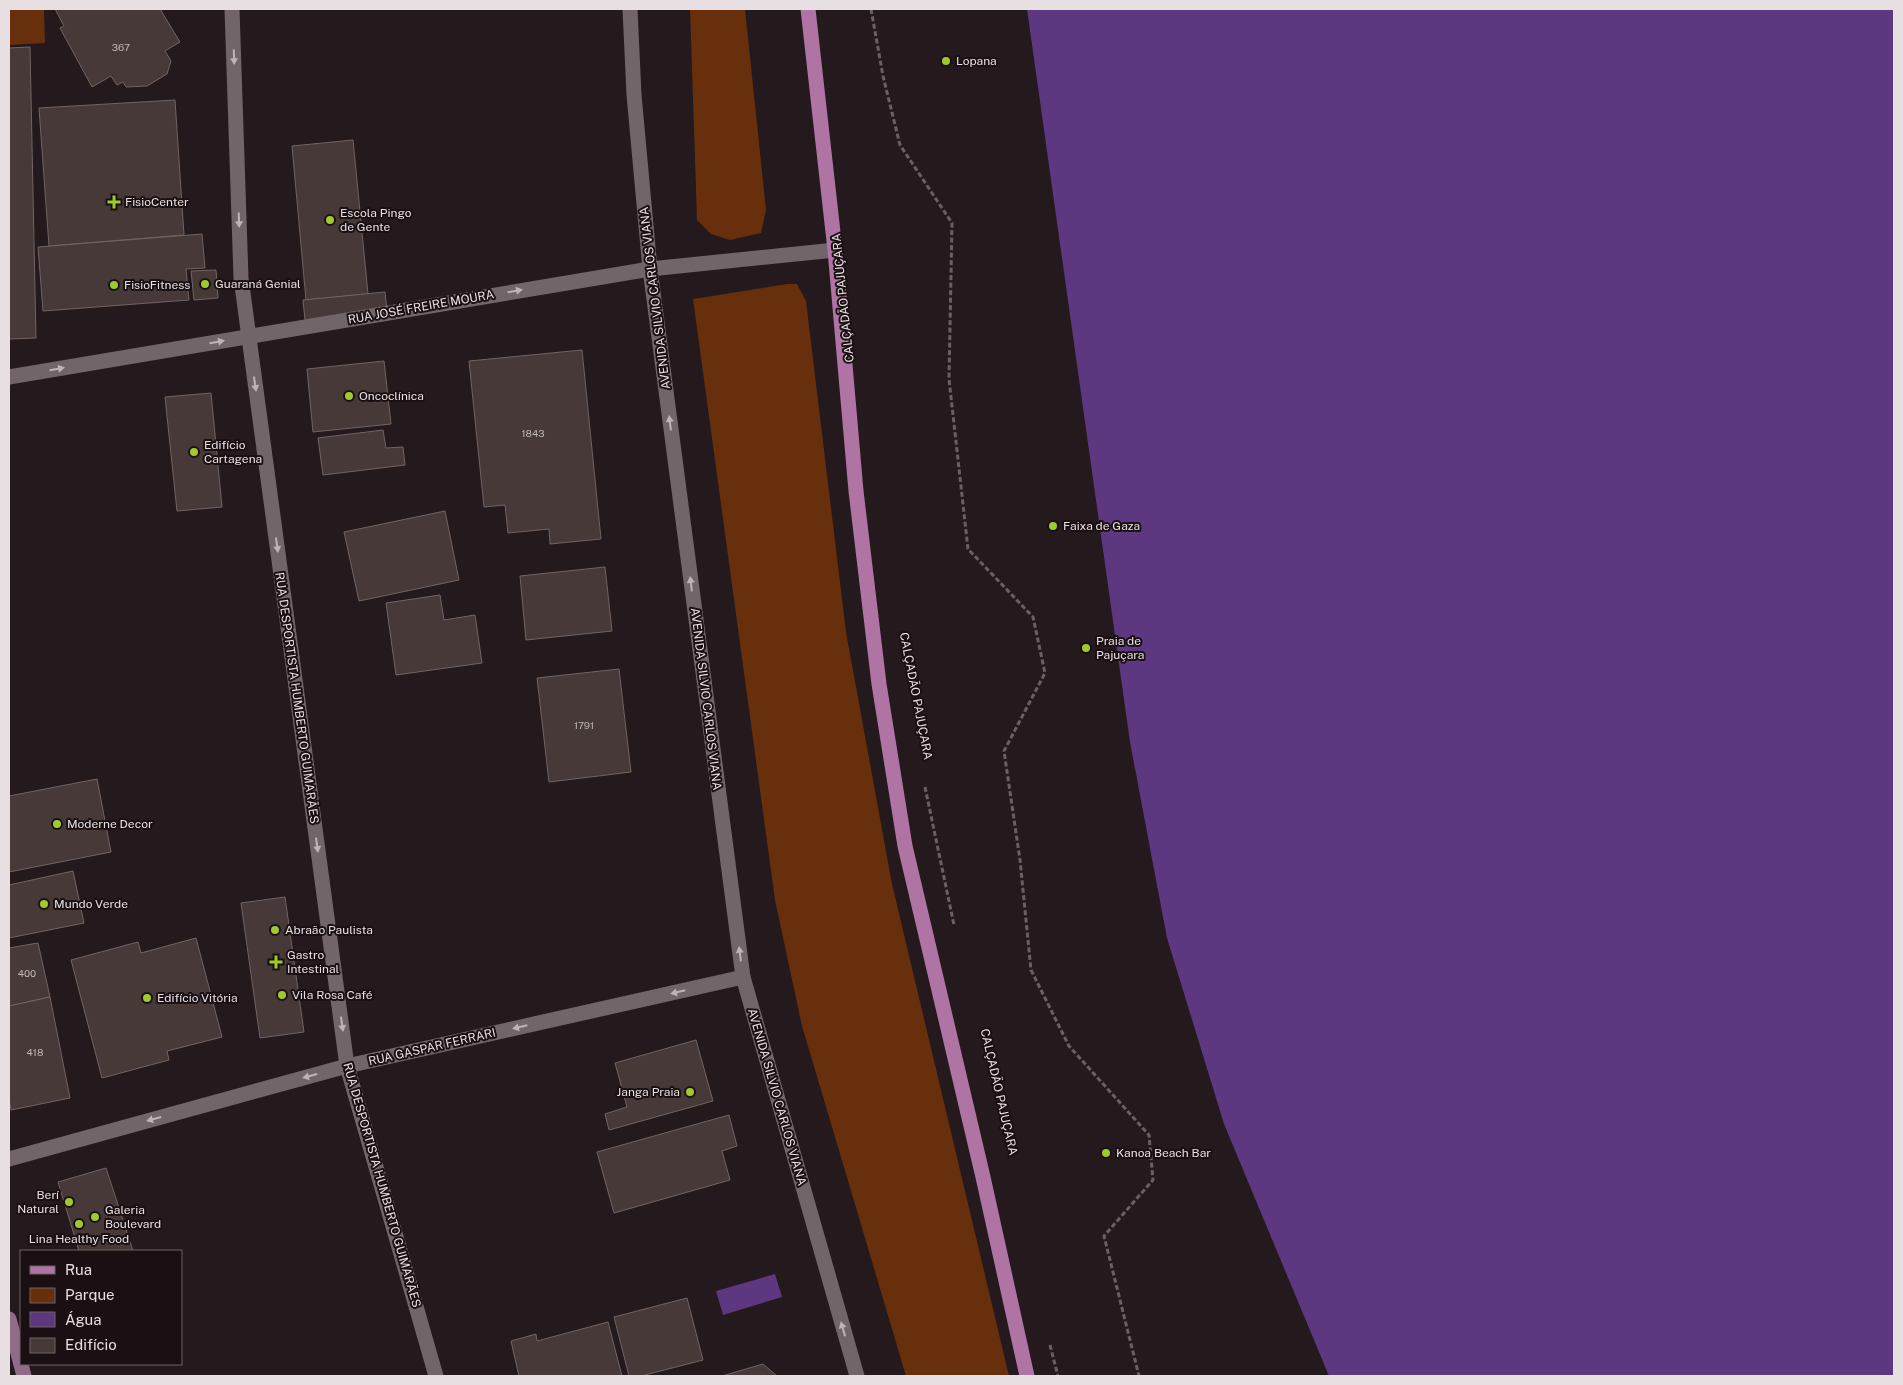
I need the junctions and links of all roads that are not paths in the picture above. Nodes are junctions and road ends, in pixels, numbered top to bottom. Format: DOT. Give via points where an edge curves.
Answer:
graph roads {
  1 [pos="232,9"];
  2 [pos="630,9"];
  3 [pos="808,9"];
  4 [pos="835,250"];
  5 [pos="650,269"];
  6 [pos="248,336"];
  7 [pos="9,377"];
  8 [pos="743,977"];
  9 [pos="347,1066"];
  10 [pos="9,1159"];
  11 [pos="9,1319"];
  12 [pos="20,1361"];
  13 [pos="436,1376"];
  14 [pos="857,1376"];
  15 [pos="1027,1376"];
  1 -- 6 [label="street, RUA DESPORTISTA HUMBERTO GUIMARÃES, one-way" via="241,278"];
  2 -- 5 [label="street, AVENIDA SILVIO CARLOS VIANA" via="634,95"];
  3 -- 4 [label="main road"];
  4 -- 5 [label="street, RUA JOSÉ FREIRE MOURA"];
  4 -- 15 [label="main road" via="856,490 878,684 905,846"];
  6 -- 5 [label="street, RUA JOSÉ FREIRE MOURA, one-way"];
  8 -- 5 [label="street, AVENIDA SILVIO CARLOS VIANA, one-way"];
  7 -- 6 [label="street, RUA JOSÉ FREIRE MOURA, one-way"];
  6 -- 9 [label="street, RUA DESPORTISTA HUMBERTO GUIMARÃES, one-way"];
  8 -- 9 [label="street, RUA GASPAR FERRARI, one-way"];
  14 -- 8 [label="street, AVENIDA SILVIO CARLOS VIANA, one-way"];
  9 -- 10 [label="street, RUA GASPAR FERRARI, one-way"];
  9 -- 13 [label="street, RUA DESPORTISTA HUMBERTO GUIMARÃES"];
  11 -- 12 [label="street"];
}
